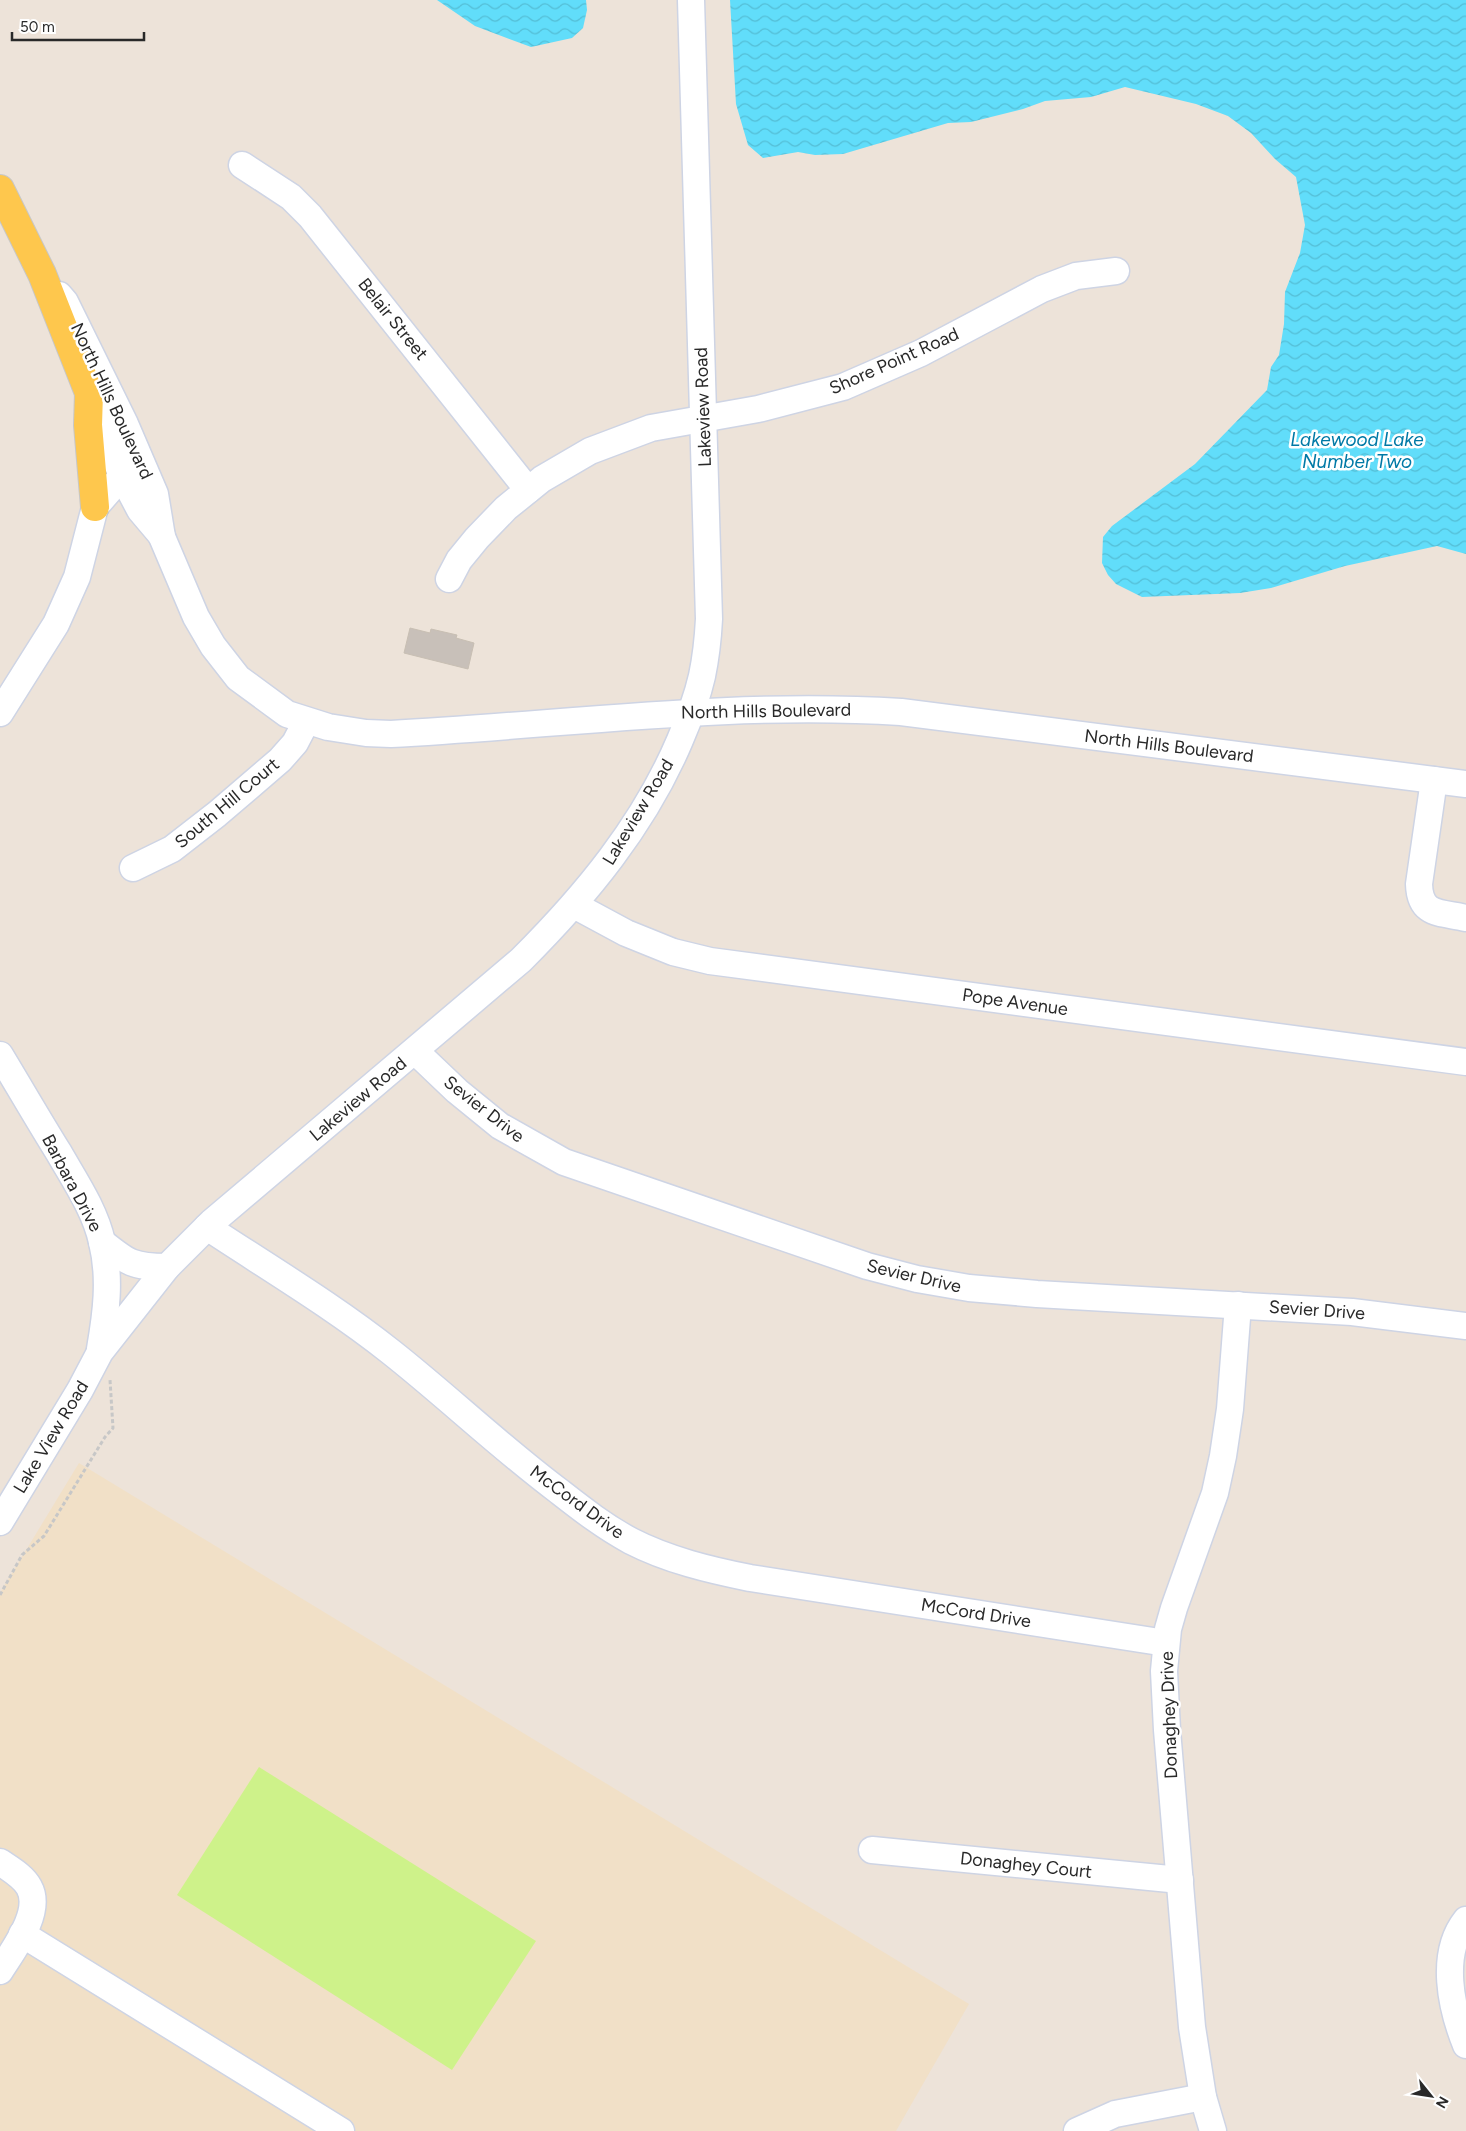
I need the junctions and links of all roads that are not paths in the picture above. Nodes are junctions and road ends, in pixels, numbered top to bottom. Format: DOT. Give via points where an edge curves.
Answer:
graph roads {
  1 [pos="691,0"];
  2 [pos="242,165"];
  3 [pos="0,189"];
  4 [pos="1116,271"];
  5 [pos="42,274"];
  6 [pos="89,392"];
  7 [pos="704,418"];
  8 [pos="122,476"];
  9 [pos="528,490"];
  10 [pos="95,507"];
  11 [pos="162,537"];
  12 [pos="449,579"];
  13 [pos="0,712"];
  14 [pos="691,712"];
  15 [pos="306,722"];
  16 [pos="1434,780"];
  17 [pos="1466,784"];
  18 [pos="133,868"];
  19 [pos="574,905"];
  20 [pos="1466,918"];
  21 [pos="415,1051"];
  22 [pos="0,1055"];
  23 [pos="1466,1062"];
  24 [pos="207,1227"];
  25 [pos="102,1242"];
  26 [pos="167,1268"];
  27 [pos="1238,1305"];
  28 [pos="1466,1326"];
  29 [pos="100,1352"];
  30 [pos="0,1522"];
  31 [pos="1166,1643"];
  32 [pos="872,1850"];
  33 [pos="0,1862"];
  34 [pos="1180,1880"];
  35 [pos="1466,1920"];
  36 [pos="9,1950"];
  37 [pos="1466,2045"];
  38 [pos="1203,2096"];
  39 [pos="341,2131"];
  40 [pos="1077,2131"];
  41 [pos="1213,2131"];
  1 -- 7 [label="street, Lakeview Road"];
  2 -- 9 [label="street, Belair Street" via="292,197 310,216"];
  3 -- 5 [label="main road, North Hills Boulevard"];
  4 -- 7 [label="street, Shore Point Road" via="1076,276 1042,289 921,353 843,387 767,407"];
  5 -- 6 [label="main road, North Hills Boulevard"];
  5 -- 11 [label="street, North Hills Boulevard" via="65,302 125,424 154,494"];
  6 -- 8 [label="street, North Hills Boulevard"];
  6 -- 10 [label="main road" via="88,425"];
  7 -- 9 [label="street, Shore Point Road" via="651,428 613,441 562,466"];
  7 -- 14 [label="street, Lakeview Road" via="709,619 702,676"];
  8 -- 10 [label="street"];
  8 -- 11 [label="street, North Hills Boulevard" via="140,510"];
  9 -- 12 [label="street, Shore Point Road" via="477,538"];
  10 -- 13 [label="street" via="76,577 63,609"];
  11 -- 15 [label="street, North Hills Boulevard" via="196,617 213,646 238,678 287,714"];
  14 -- 15 [label="street, North Hills Boulevard" via="391,734 366,733"];
  14 -- 16 [label="street, North Hills Boulevard" via="848,708 901,712"];
  14 -- 19 [label="street, Lakeview Road" via="666,772 631,830"];
  15 -- 18 [label="street, South Hill Court" via="295,743 280,760 217,814 172,849"];
  16 -- 17 [label="street, North Hills Boulevard"];
  16 -- 20 [label="street" via="1419,898 1428,909"];
  19 -- 21 [label="street, Lakeview Road" via="521,960"];
  19 -- 23 [label="street, Pope Avenue" via="634,936 673,952 710,961"];
  21 -- 24 [label="street, Lakeview Road"];
  21 -- 27 [label="street, Sevier Drive" via="500,1126 564,1162 858,1263 917,1279 969,1288"];
  22 -- 25 [label="street, Barbara Drive" via="75,1181 94,1217"];
  24 -- 26 [label="street, Lakeview Road"];
  24 -- 31 [label="street, McCord Drive" via="344,1317 391,1352 534,1472 601,1524 632,1542 714,1571 750,1578"];
  25 -- 26 [label="street" via="122,1259 142,1268"];
  25 -- 29 [label="street, Barbara Drive" via="108,1307"];
  26 -- 29 [label="street, Lakeview Road"];
  27 -- 28 [label="street, Sevier Drive" via="1352,1312"];
  27 -- 31 [label="street, Donaghey Drive" via="1223,1456 1215,1493 1174,1608"];
  29 -- 30 [label="street, Lake View Road"];
  31 -- 34 [label="street, Donaghey Drive" via="1167,1730"];
  32 -- 34 [label="street, Donaghey Court"];
  33 -- 36 [label="street" via="30,1888 33,1904 29,1923"];
  34 -- 38 [label="street, Donaghey Drive" via="1192,2027"];
  35 -- 37 [label="street" via="1456,1936 1450,1962 1454,2003"];
  36 -- 39 [label="street"];
  38 -- 40 [label="street" via="1115,2114"];
  38 -- 41 [label="street, Donaghey Drive"];
}
